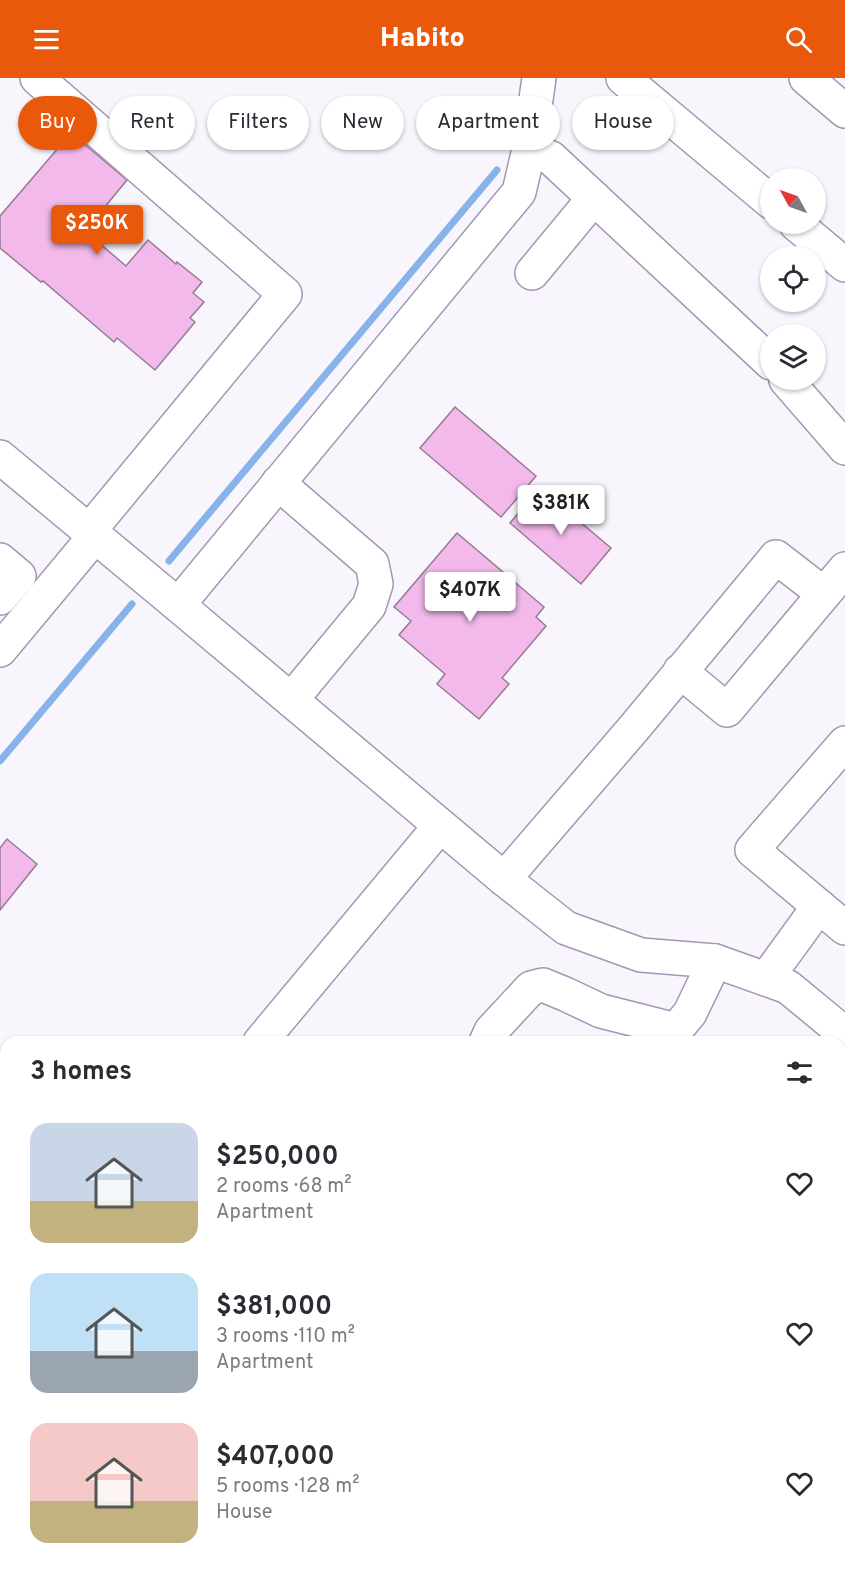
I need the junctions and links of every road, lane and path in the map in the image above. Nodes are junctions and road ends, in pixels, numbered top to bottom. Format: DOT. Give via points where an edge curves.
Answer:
graph roads {
  1 [pos="623,78"];
  2 [pos="806,78"];
  3 [pos="41,79"];
  4 [pos="845,111"];
  5 [pos="529,150"];
  6 [pos="531,150"];
  7 [pos="760,193"];
  8 [pos="594,198"];
  9 [pos="808,234"];
  10 [pos="845,265"];
  11 [pos="532,273"];
  12 [pos="760,353"];
  13 [pos="795,390"];
  14 [pos="845,448"];
  15 [pos="0,457"];
  16 [pos="278,483"];
  17 [pos="92,533"];
  18 [pos="0,560"];
  19 [pos="845,569"];
  20 [pos="824,594"];
  21 [pos="0,598"];
  22 [pos="178,605"];
  23 [pos="0,650"];
  24 [pos="680,671"];
  25 [pos="291,700"];
  26 [pos="843,747"];
  27 [pos="440,826"];
  28 [pos="504,879"];
  29 [pos="819,906"];
  30 [pos="845,928"];
  31 [pos="715,961"];
  32 [pos="766,979"];
  33 [pos="845,1034"];
  34 [pos="265,1036"];
  35 [pos="489,1036"];
  36 [pos="671,1036"];
  1 -- 7 [label="street"];
  2 -- 4 [label="street"];
  3 -- 17 [label="street" via="285,294"];
  5 -- 16 [label="street" via="519,192"];
  6 -- 8 [label="street" via="551,158"];
  8 -- 11 [label="street"];
  8 -- 12 [label="street"];
  9 -- 10 [label="street"];
  13 -- 14 [label="street"];
  15 -- 17 [label="street"];
  16 -- 22 [label="street"];
  16 -- 25 [label="street" via="372,564 376,584 369,606"];
  17 -- 22 [label="street"];
  17 -- 23 [label="street"];
  18 -- 21 [label="street" via="19,576"];
  19 -- 20 [label="street"];
  20 -- 24 [label="street" via="776,557"];
  20 -- 24 [label="street" via="727,710"];
  22 -- 25 [label="street"];
  24 -- 28 [label="street"];
  25 -- 27 [label="street"];
  26 -- 29 [label="street" via="752,850"];
  27 -- 28 [label="street"];
  27 -- 34 [label="street"];
  28 -- 31 [label="street" via="566,928 641,955"];
  29 -- 30 [label="street"];
  29 -- 32 [label="street"];
  31 -- 32 [label="street"];
  31 -- 36 [label="street" via="690,1013"];
  32 -- 33 [label="street" via="788,987"];
  35 -- 36 [label="street" via="531,988 543,986"];
}
